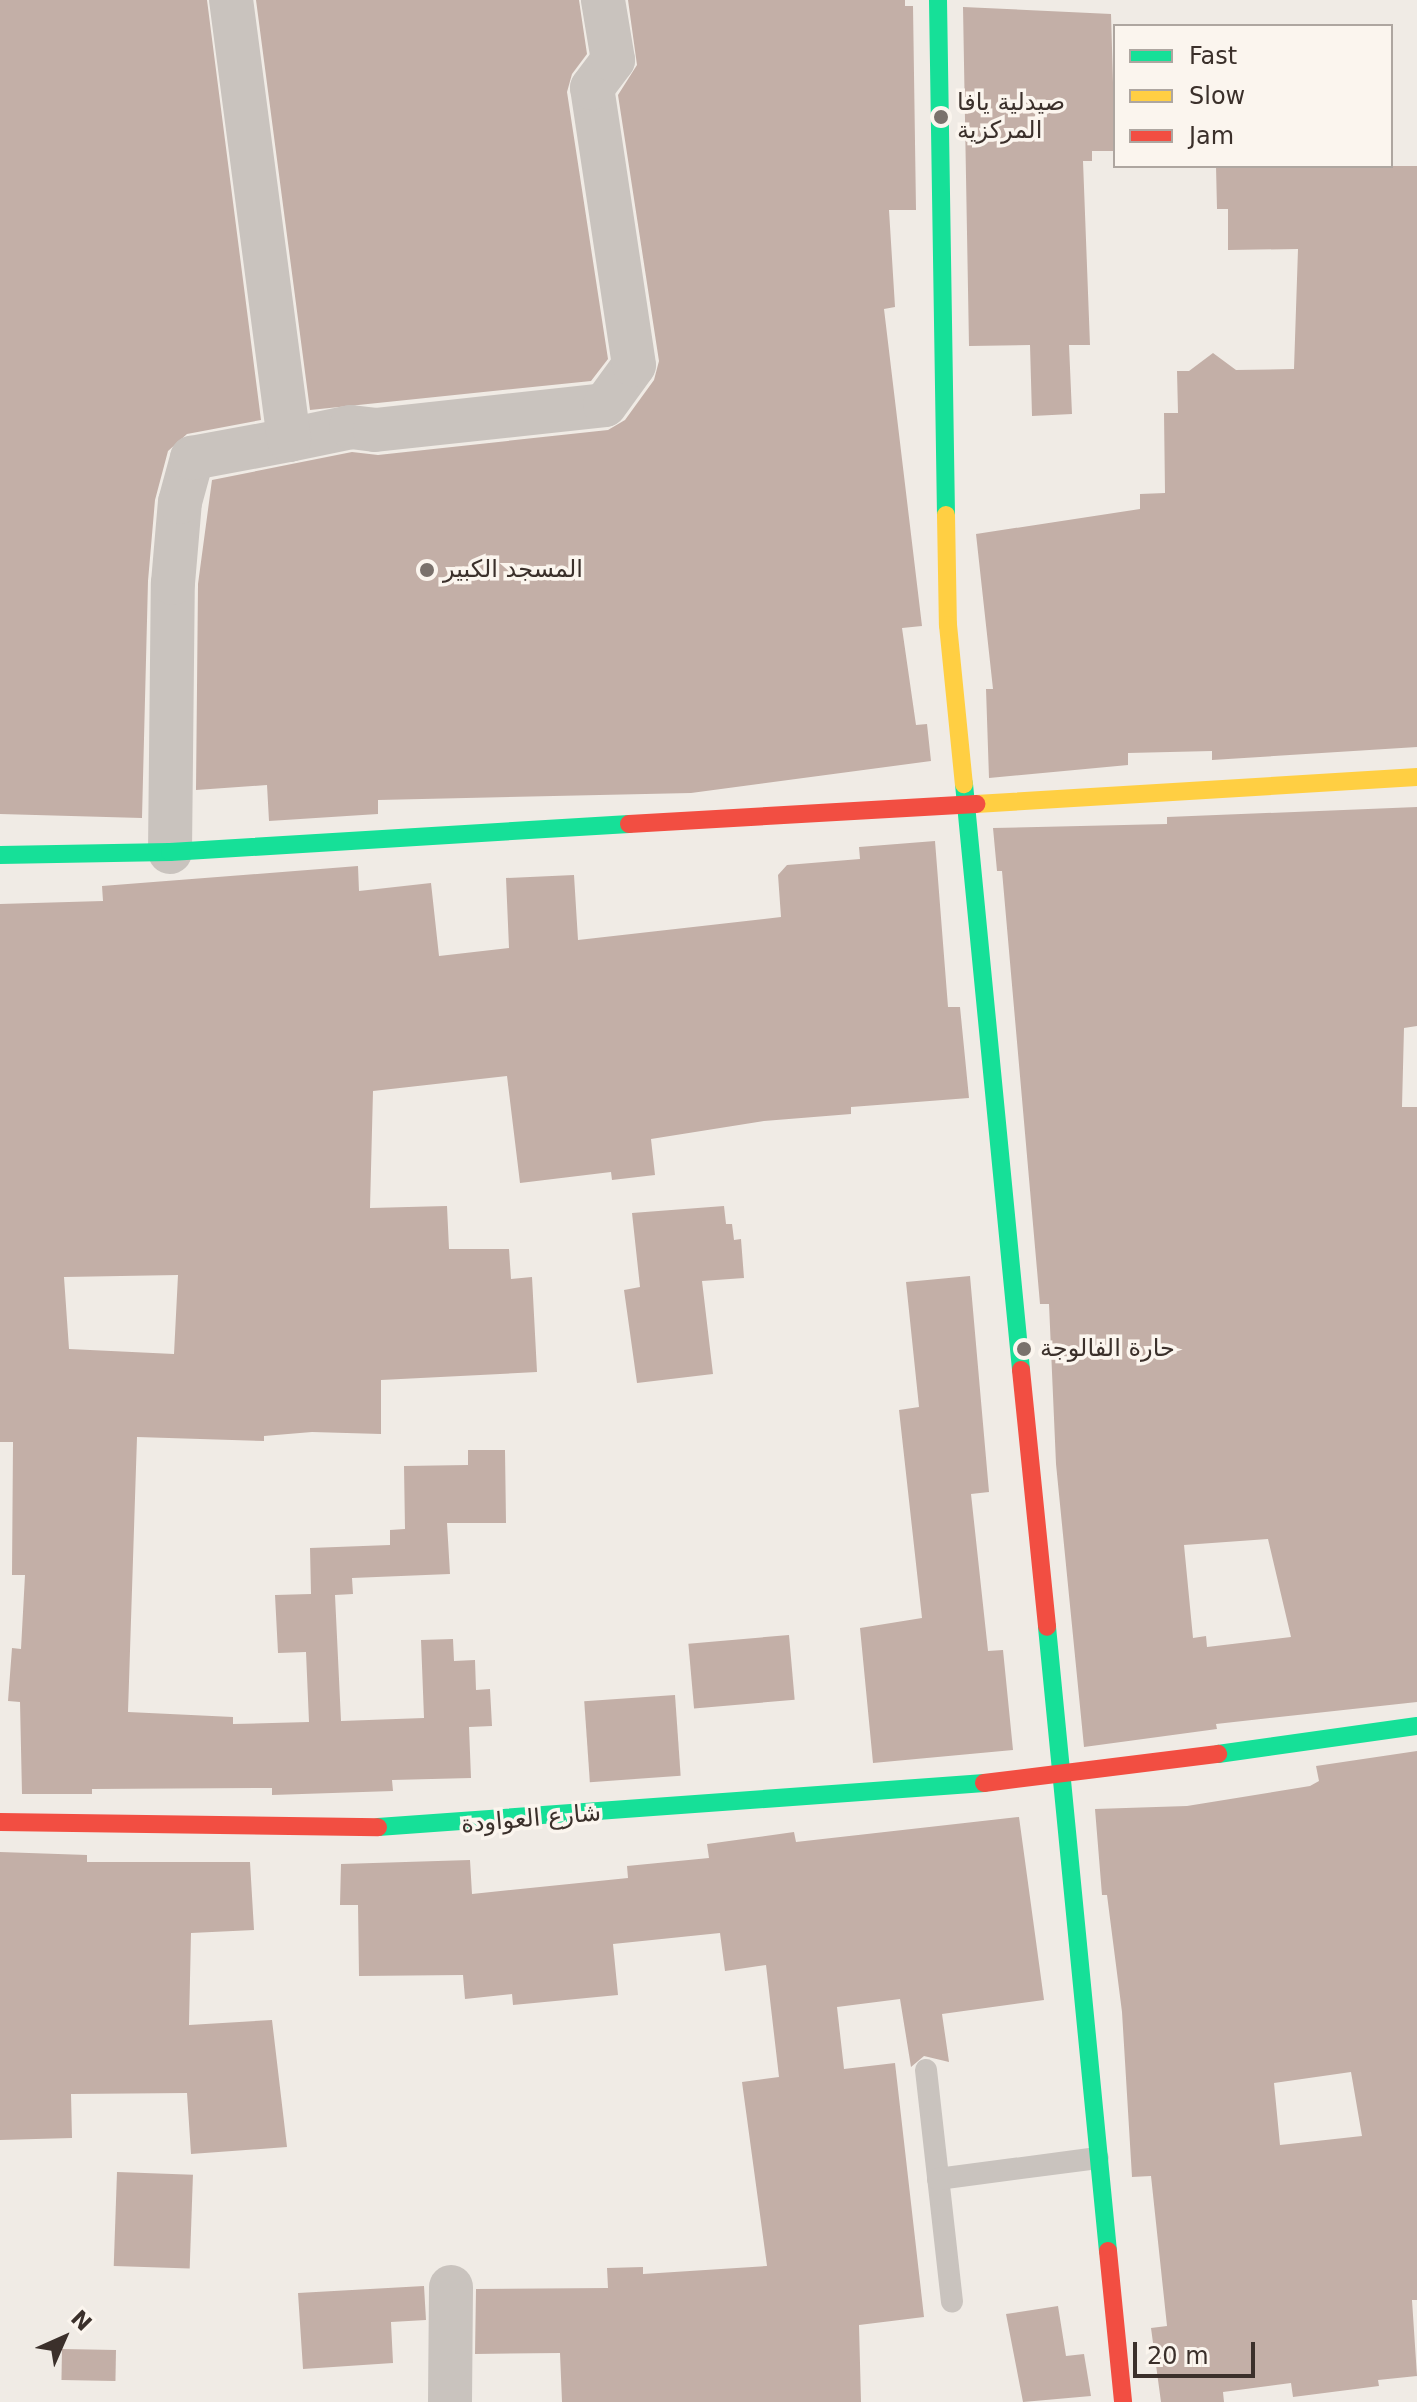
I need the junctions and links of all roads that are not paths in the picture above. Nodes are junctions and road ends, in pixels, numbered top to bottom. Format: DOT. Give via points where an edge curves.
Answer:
graph roads {
  1 [pos="231,0"];
  2 [pos="603,0"];
  3 [pos="938,0"];
  4 [pos="289,440"];
  5 [pos="1417,777"];
  6 [pos="966,807"];
  7 [pos="170,852"];
  8 [pos="0,855"];
  9 [pos="1417,1726"];
  10 [pos="1060,1777"];
  11 [pos="0,1822"];
  12 [pos="926,2070"];
  13 [pos="1098,2158"];
  14 [pos="938,2179"];
  15 [pos="451,2287"];
  16 [pos="952,2302"];
  17 [pos="442,2402"];
  18 [pos="1123,2402"];
  1 -- 4 [label="street"];
  2 -- 4 [label="street" via="613,60 592,88 634,365 605,405 375,430 351,427"];
  3 -- 6 [label="street" via="948,625"];
  4 -- 7 [label="street" via="192,458 173,583"];
  5 -- 6 [label="street"];
  6 -- 7 [label="street"];
  6 -- 10 [label="street"];
  7 -- 8 [label="street"];
  9 -- 10 [label="street, شارع العواودة"];
  10 -- 11 [label="street, شارع العواودة" via="422,1828"];
  10 -- 13 [label="street"];
  12 -- 14 [label="lane"];
  13 -- 14 [label="lane"];
  13 -- 18 [label="street"];
  14 -- 16 [label="lane"];
  15 -- 17 [label="street"];
}
